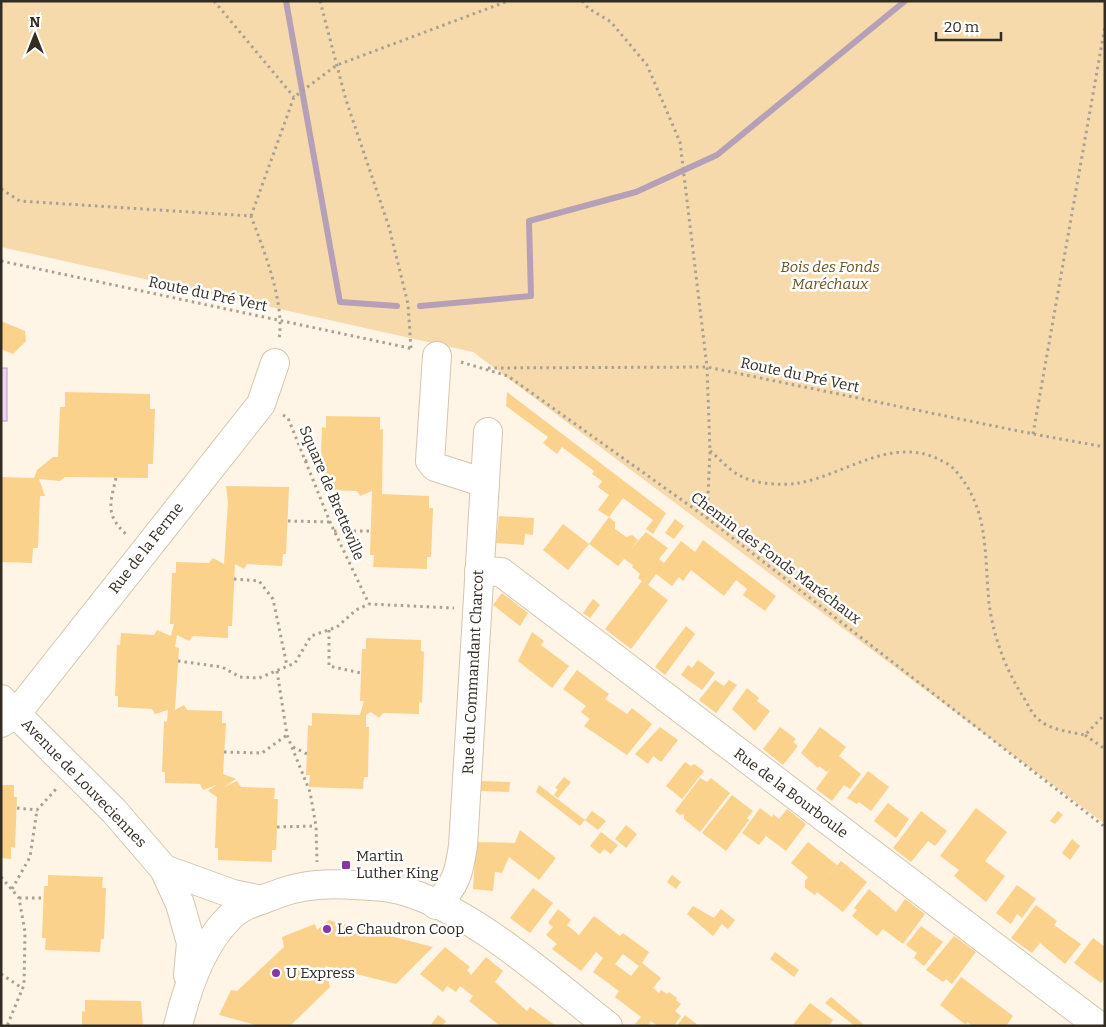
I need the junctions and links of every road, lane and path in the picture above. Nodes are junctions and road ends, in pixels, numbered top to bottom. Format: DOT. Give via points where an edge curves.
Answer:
graph roads {
  1 [pos="214,1"];
  2 [pos="320,1"];
  3 [pos="508,1"];
  4 [pos="582,1"];
  5 [pos="1105,26"];
  6 [pos="337,65"];
  7 [pos="294,97"];
  8 [pos="1,189"];
  9 [pos="251,216"];
  10 [pos="1,261"];
  11 [pos="282,322"];
  12 [pos="411,349"];
  13 [pos="437,356"];
  14 [pos="275,363"];
  15 [pos="706,367"];
  16 [pos="486,368"];
  17 [pos="261,404"];
  18 [pos="488,432"];
  19 [pos="1033,434"];
  20 [pos="1105,447"];
  21 [pos="710,451"];
  22 [pos="321,458"];
  23 [pos="305,460"];
  24 [pos="116,478"];
  25 [pos="485,483"];
  26 [pos="707,518"];
  27 [pos="288,521"];
  28 [pos="330,522"];
  29 [pos="334,530"];
  30 [pos="371,530"];
  31 [pos="144,551"];
  32 [pos="490,572"];
  33 [pos="234,579"];
  34 [pos="369,604"];
  35 [pos="477,610"];
  36 [pos="329,630"];
  37 [pos="178,662"];
  38 [pos="287,666"];
  39 [pos="277,670"];
  40 [pos="361,674"];
  41 [pos="6,712"];
  42 [pos="1105,714"];
  43 [pos="287,735"];
  44 [pos="1086,735"];
  45 [pos="292,747"];
  46 [pos="1105,749"];
  47 [pos="224,752"];
  48 [pos="307,754"];
  49 [pos="72,771"];
  50 [pos="17,808"];
  51 [pos="37,810"];
  52 [pos="316,826"];
  53 [pos="277,827"];
  54 [pos="1105,827"];
  55 [pos="164,869"];
  56 [pos="1,877"];
  57 [pos="318,884"];
  58 [pos="12,889"];
  59 [pos="19,898"];
  60 [pos="44,898"];
  61 [pos="262,900"];
  62 [pos="436,905"];
  63 [pos="1,974"];
  64 [pos="22,988"];
  65 [pos="187,989"];
  66 [pos="7,1026"];
  67 [pos="178,1026"];
  68 [pos="608,1026"];
  69 [pos="1099,1026"];
  1 -- 7 [label="path"];
  2 -- 6 [label="path"];
  3 -- 6 [label="path"];
  4 -- 15 [label="path" via="611,22 647,65 680,142"];
  5 -- 19 [label="path"];
  6 -- 7 [label="path"];
  6 -- 12 [label="path" via="389,227 408,304"];
  7 -- 9 [label="path"];
  8 -- 9 [label="path" via="20,201"];
  9 -- 11 [label="path" via="266,254"];
  10 -- 11 [label="path, Route du Pré Vert"];
  11 -- 12 [label="path, Route du Pré Vert"];
  12 -- 13 [label="path, Chemin des Fonds Maréchaux"];
  13 -- 16 [label="path, Chemin des Fonds Maréchaux"];
  13 -- 25 [label="street" via="430,461 436,467"];
  14 -- 17 [label="street, Rue de la Ferme"];
  15 -- 16 [label="path, Route du Pré Vert"];
  15 -- 19 [label="path, Route du Pré Vert"];
  15 -- 21 [label="path"];
  16 -- 26 [label="path, Chemin des Fonds Maréchaux" via="508,376"];
  17 -- 23 [label="path, Square de Bretteville" via="288,418"];
  17 -- 31 [label="street, Rue de la Ferme"];
  18 -- 25 [label="street, Rue du Commandant Charcot"];
  19 -- 20 [label="path, Route du Pré Vert"];
  21 -- 26 [label="path"];
  21 -- 44 [label="path" via="739,476 768,483 799,483 899,452 926,452 951,466 969,488 982,521 989,604 998,643 1014,682 1038,720 1056,729"];
  22 -- 23 [label="path"];
  23 -- 28 [label="path, Square de Bretteville"];
  24 -- 31 [label="path" via="109,506 119,528"];
  25 -- 32 [label="street, Rue du Commandant Charcot"];
  26 -- 54 [label="path, Chemin des Fonds Maréchaux"];
  27 -- 28 [label="path"];
  28 -- 29 [label="path, Square de Bretteville"];
  29 -- 30 [label="path"];
  29 -- 34 [label="path, Square de Bretteville"];
  31 -- 41 [label="street, Rue de la Ferme"];
  32 -- 35 [label="street, Rue du Commandant Charcot"];
  32 -- 69 [label="street, Rue de la Bourboule"];
  33 -- 38 [label="path" via="259,581 273,599"];
  34 -- 35 [label="path"];
  34 -- 36 [label="path"];
  35 -- 62 [label="street, Rue du Commandant Charcot" via="463,846 458,875 449,892"];
  36 -- 38 [label="path" via="311,636 295,663"];
  36 -- 40 [label="path" via="329,666"];
  37 -- 39 [label="path" via="222,667 240,678 259,678"];
  38 -- 39 [label="path"];
  39 -- 43 [label="path"];
  41 -- 49 [label="street, Avenue de Louveciennes"];
  42 -- 44 [label="path"];
  43 -- 45 [label="path"];
  43 -- 47 [label="path" via="262,753"];
  44 -- 46 [label="path"];
  45 -- 48 [label="path"];
  45 -- 52 [label="path" via="310,792"];
  49 -- 51 [label="path"];
  49 -- 55 [label="street, Avenue de Louveciennes" via="114,811"];
  50 -- 51 [label="path"];
  51 -- 58 [label="path" via="30,857"];
  52 -- 53 [label="path"];
  52 -- 57 [label="path"];
  55 -- 61 [label="street, Avenue de Louveciennes" via="233,894"];
  55 -- 65 [label="street, Avenue de Louveciennes" via="180,904 191,943"];
  56 -- 58 [label="path"];
  57 -- 61 [label="street" via="291,889"];
  57 -- 62 [label="street" via="399,890"];
  58 -- 59 [label="path"];
  59 -- 60 [label="path"];
  59 -- 64 [label="path" via="25,932"];
  61 -- 65 [label="street" via="230,917 207,947"];
  62 -- 68 [label="street" via="472,923 514,952"];
  63 -- 64 [label="path"];
  64 -- 66 [label="path"];
  65 -- 67 [label="street"];
}
